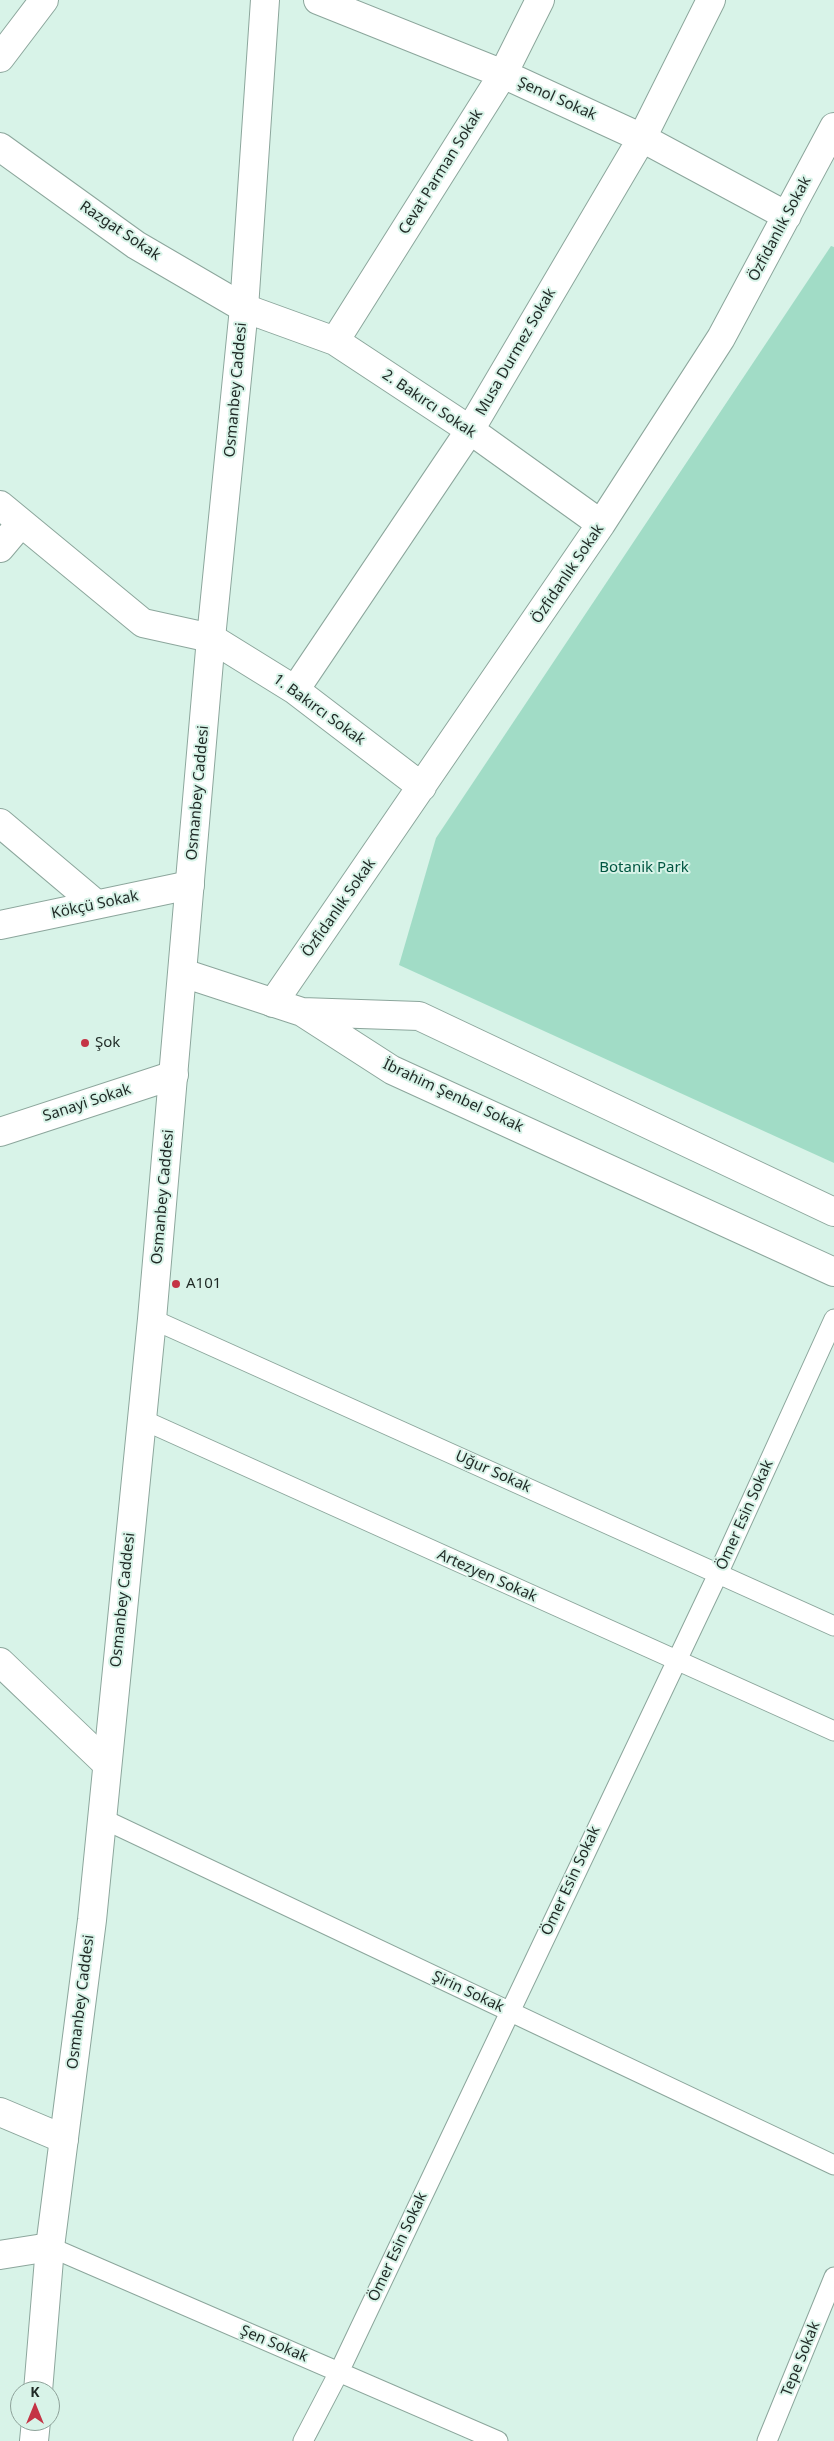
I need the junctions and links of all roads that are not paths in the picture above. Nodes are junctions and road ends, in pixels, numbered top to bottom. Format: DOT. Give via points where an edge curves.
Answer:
graph roads {
  1 [pos="44,0"];
  2 [pos="265,0"];
  3 [pos="318,0"];
  4 [pos="540,0"];
  5 [pos="711,0"];
  6 [pos="0,58"];
  7 [pos="503,74"];
  8 [pos="834,127"];
  9 [pos="642,138"];
  10 [pos="0,147"];
  11 [pos="787,216"];
  12 [pos="244,308"];
  13 [pos="335,341"];
  14 [pos="470,430"];
  15 [pos="0,505"];
  16 [pos="21,523"];
  17 [pos="601,524"];
  18 [pos="0,548"];
  19 [pos="210,638"];
  20 [pos="295,690"];
  21 [pos="422,787"];
  22 [pos="0,823"];
  23 [pos="190,885"];
  24 [pos="96,904"];
  25 [pos="0,925"];
  26 [pos="183,973"];
  27 [pos="273,1003"];
  28 [pos="302,1012"];
  29 [pos="174,1074"];
  30 [pos="0,1132"];
  31 [pos="834,1212"];
  32 [pos="834,1272"];
  33 [pos="152,1319"];
  34 [pos="834,1319"];
  35 [pos="141,1419"];
  36 [pos="718,1574"];
  37 [pos="834,1626"];
  38 [pos="676,1661"];
  39 [pos="0,1662"];
  40 [pos="834,1731"];
  41 [pos="107,1764"];
  42 [pos="101,1818"];
  43 [pos="509,2012"];
  44 [pos="0,2112"];
  45 [pos="64,2139"];
  46 [pos="834,2165"];
  47 [pos="50,2246"];
  48 [pos="0,2255"];
  49 [pos="834,2277"];
  50 [pos="339,2372"];
  51 [pos="39,2381"];
  52 [pos="302,2441"];
  53 [pos="498,2441"];
  54 [pos="768,2441"];
  1 -- 6 [label="street"];
  2 -- 12 [label="street, Osmanbey Caddesi"];
  3 -- 7 [label="street, Şenol Sokak"];
  4 -- 7 [label="street, Cevat Parman Sokak"];
  5 -- 9 [label="street, Musa Durmez Sokak"];
  7 -- 9 [label="street, Şenol Sokak"];
  7 -- 13 [label="street, Cevat Parman Sokak"];
  8 -- 11 [label="street, Özfidanlık Sokak"];
  9 -- 11 [label="street, Şenol Sokak"];
  9 -- 14 [label="street, Musa Durmez Sokak"];
  10 -- 12 [label="street, Razgat Sokak" via="136,245"];
  11 -- 17 [label="street, Özfidanlık Sokak" via="721,338"];
  12 -- 13 [label="street, 2. Bakırcı Sokak"];
  12 -- 19 [label="street, Osmanbey Caddesi"];
  13 -- 14 [label="street, 2. Bakırcı Sokak"];
  14 -- 17 [label="street, 2. Bakırcı Sokak"];
  14 -- 20 [label="street, Musa Durmez Sokak"];
  15 -- 16 [label="street, 1. Bakırcı Sokak"];
  16 -- 18 [label="street"];
  16 -- 19 [label="street, 1. Bakırcı Sokak" via="143,623"];
  17 -- 21 [label="street, Özfidanlık Sokak"];
  19 -- 20 [label="street, 1. Bakırcı Sokak"];
  19 -- 23 [label="street, Osmanbey Caddesi"];
  20 -- 21 [label="street, 1. Bakırcı Sokak"];
  21 -- 27 [label="street, Özfidanlık Sokak"];
  22 -- 24 [label="street"];
  23 -- 24 [label="street, Kökçü Sokak"];
  23 -- 26 [label="street, Osmanbey Caddesi"];
  24 -- 25 [label="street, Kökçü Sokak"];
  26 -- 27 [label="street"];
  26 -- 29 [label="street, Osmanbey Caddesi"];
  27 -- 28 [label="street"];
  28 -- 31 [label="street" via="419,1016"];
  28 -- 32 [label="street, İbrahim Şenbel Sokak" via="392,1070"];
  29 -- 30 [label="street, Sanayi Sokak"];
  29 -- 33 [label="street, Osmanbey Caddesi"];
  33 -- 35 [label="street, Osmanbey Caddesi"];
  33 -- 36 [label="lane, Uğur Sokak"];
  34 -- 36 [label="lane, Ömer Esin Sokak"];
  35 -- 38 [label="lane, Artezyen Sokak"];
  35 -- 41 [label="street, Osmanbey Caddesi"];
  36 -- 37 [label="lane, Uğur Sokak"];
  36 -- 38 [label="lane, Ömer Esin Sokak"];
  38 -- 40 [label="lane, Artezyen Sokak"];
  38 -- 43 [label="lane, Ömer Esin Sokak"];
  39 -- 41 [label="street"];
  41 -- 42 [label="street, Osmanbey Caddesi"];
  42 -- 43 [label="lane, Şirin Sokak"];
  42 -- 45 [label="street, Osmanbey Caddesi" via="92,1920"];
  43 -- 46 [label="lane, Şirin Sokak"];
  43 -- 50 [label="lane, Ömer Esin Sokak"];
  44 -- 45 [label="street"];
  45 -- 47 [label="street, Osmanbey Caddesi"];
  47 -- 48 [label="street"];
  47 -- 50 [label="lane, Şen Sokak"];
  47 -- 51 [label="street, Osmanbey Caddesi"];
  49 -- 54 [label="lane, Tepe Sokak"];
  50 -- 52 [label="lane, Ömer Esin Sokak"];
  50 -- 53 [label="lane, Şen Sokak"];
}
